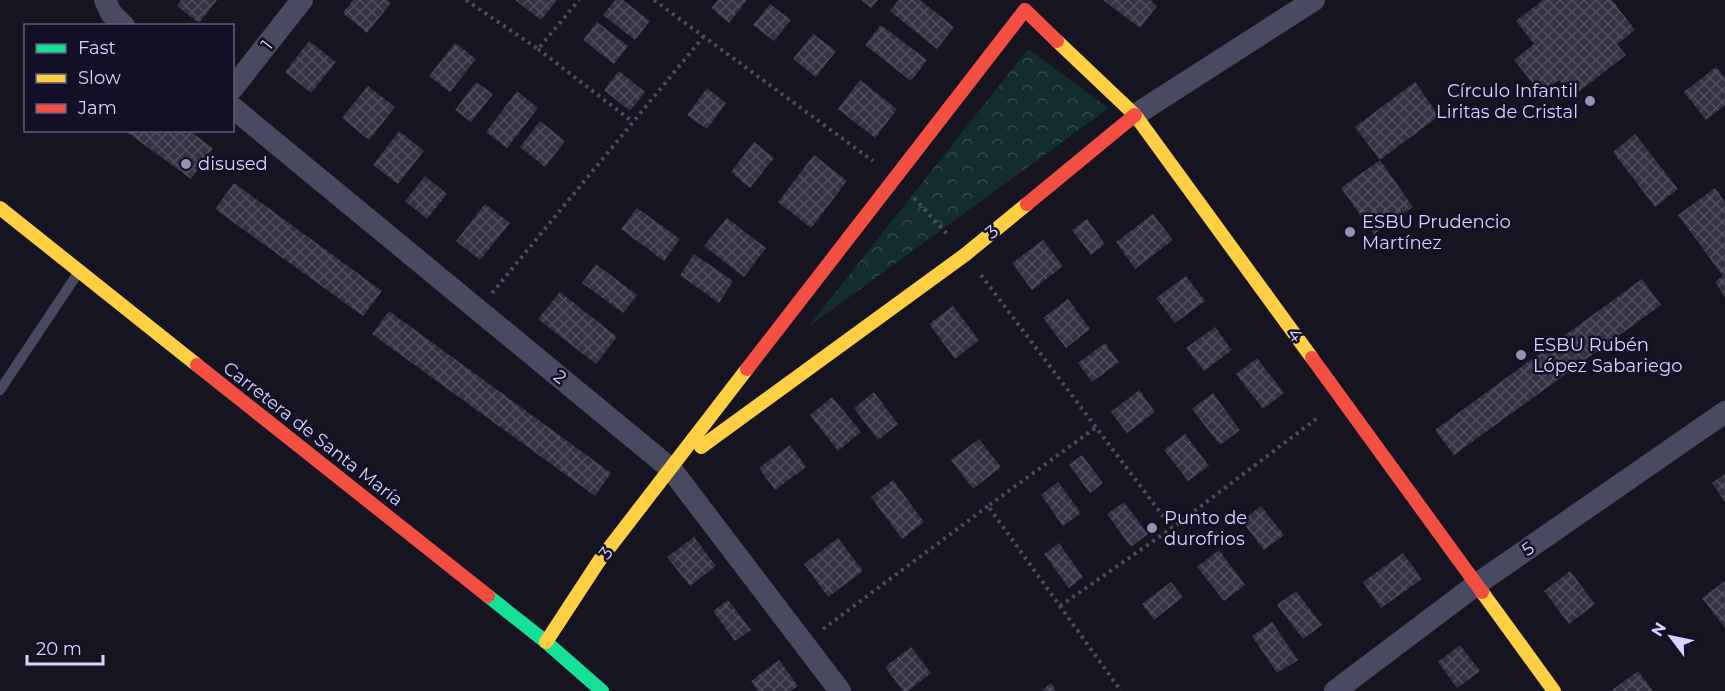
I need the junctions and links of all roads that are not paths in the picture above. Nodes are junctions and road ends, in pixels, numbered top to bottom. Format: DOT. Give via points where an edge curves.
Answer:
graph roads {
  1 [pos="105,0"];
  2 [pos="302,0"];
  3 [pos="1308,1"];
  4 [pos="1018,5"];
  5 [pos="122,24"];
  6 [pos="234,86"];
  7 [pos="234,109"];
  8 [pos="1135,115"];
  9 [pos="0,208"];
  10 [pos="80,271"];
  11 [pos="0,390"];
  12 [pos="1725,412"];
  13 [pos="671,468"];
  14 [pos="1477,585"];
  15 [pos="546,642"];
  16 [pos="602,691"];
  17 [pos="840,691"];
  18 [pos="1335,691"];
  19 [pos="1554,691"];
  1 -- 5 [label="street"];
  2 -- 6 [label="street, 1"];
  3 -- 8 [label="street, 3"];
  4 -- 8 [label="street, 4"];
  4 -- 13 [label="street, 3" via="895,178"];
  7 -- 13 [label="street, 2"];
  8 -- 13 [label="street, 3" via="966,254"];
  8 -- 14 [label="street, 4"];
  9 -- 10 [label="street, Carretera de Santa María"];
  10 -- 11 [label="lane"];
  10 -- 15 [label="street, Carretera de Santa María"];
  12 -- 14 [label="street, 5"];
  13 -- 15 [label="street, 3" via="599,561"];
  13 -- 17 [label="street, 2"];
  14 -- 18 [label="street, 5"];
  14 -- 19 [label="street, 4"];
  15 -- 16 [label="street, Carretera de Santa María"];
}
